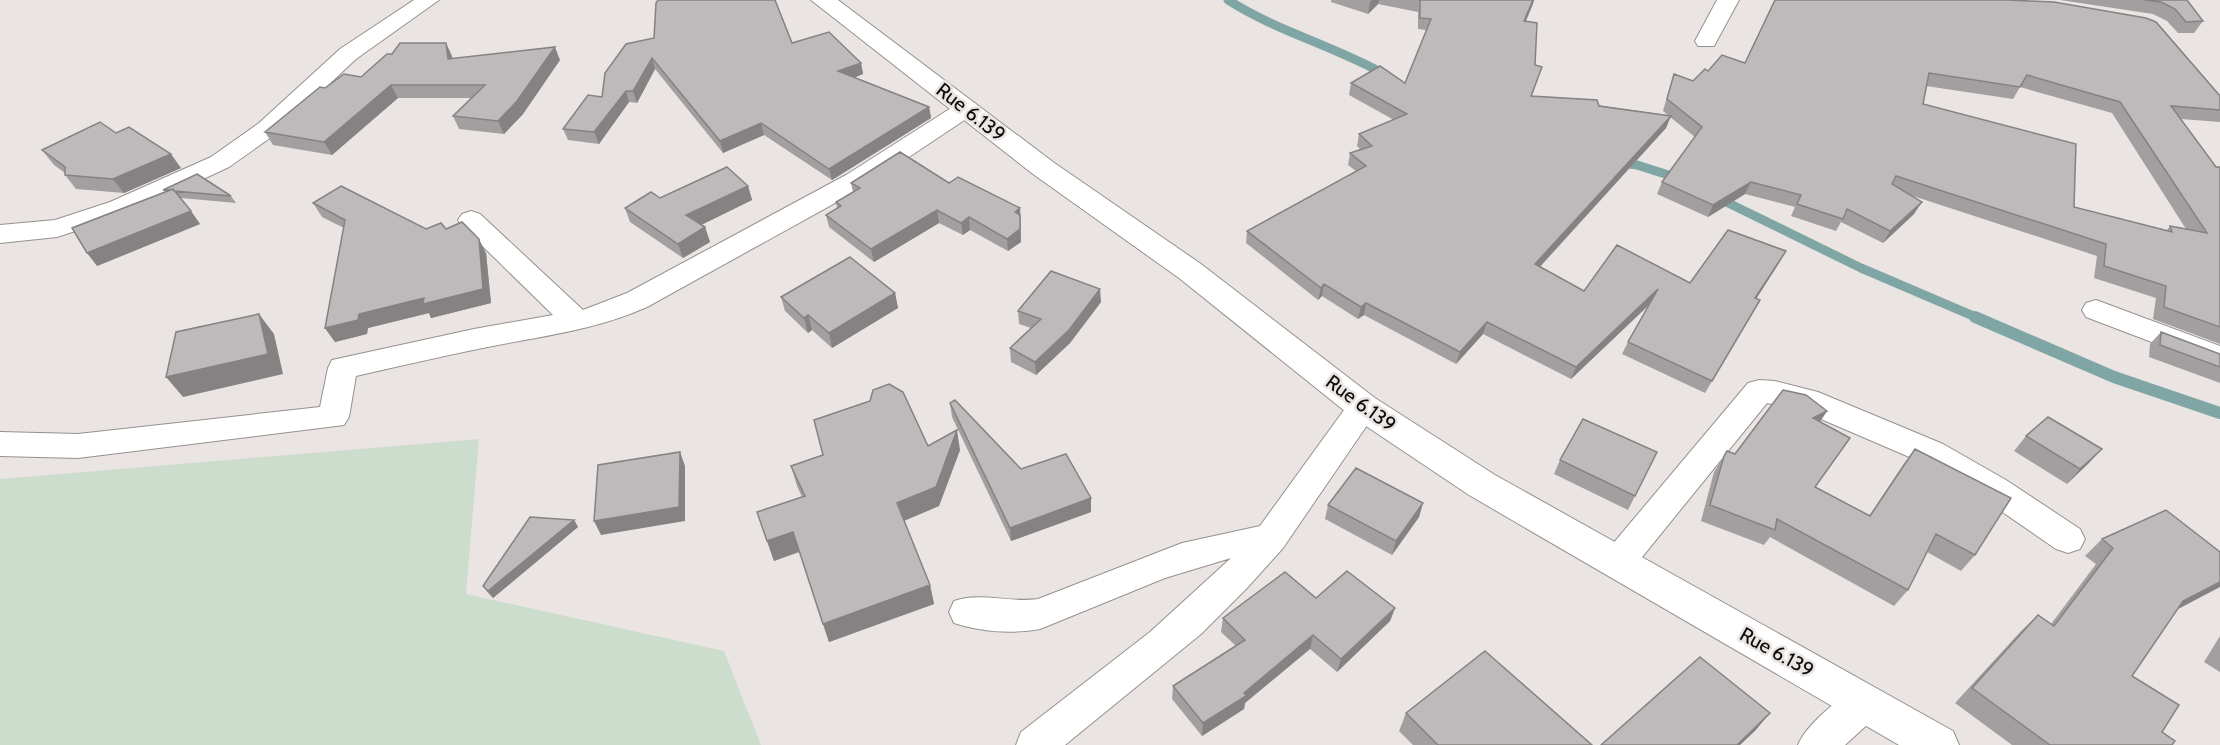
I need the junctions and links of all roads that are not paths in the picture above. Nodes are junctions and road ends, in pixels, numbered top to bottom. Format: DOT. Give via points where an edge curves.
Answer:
graph roads {
  1 [pos="428,0"];
  2 [pos="823,0"];
  3 [pos="1728,0"];
  4 [pos="1706,41"];
  5 [pos="967,108"];
  6 [pos="471,220"];
  7 [pos="0,234"];
  8 [pos="2096,310"];
  9 [pos="577,321"];
  10 [pos="2220,357"];
  11 [pos="1363,407"];
  12 [pos="0,444"];
  13 [pos="1271,538"];
  14 [pos="2068,539"];
  15 [pos="1618,562"];
  16 [pos="967,612"];
  17 [pos="1866,702"];
  18 [pos="1035,745"];
  19 [pos="1817,745"];
  20 [pos="1938,745"];
  1 -- 7 [label="street" via="348,54 268,128 220,162 119,208 57,228"];
  2 -- 5 [label="street, Rue 6.139"];
  3 -- 4 [label="street"];
  5 -- 9 [label="street" via="834,193 637,300"];
  5 -- 11 [label="street, Rue 6.139" via="1043,168 1190,271"];
  6 -- 9 [label="street"];
  8 -- 10 [label="street"];
  9 -- 12 [label="street" via="344,368 333,417 78,446"];
  11 -- 13 [label="street"];
  11 -- 15 [label="street, Rue 6.139" via="1482,485"];
  13 -- 16 [label="street" via="1200,550 1040,614 1020,617"];
  13 -- 18 [label="street" via="1177,630"];
  14 -- 15 [label="street" via="1932,453 1807,400 1759,391"];
  15 -- 17 [label="street, Rue 6.139"];
  17 -- 19 [label="street"];
  17 -- 20 [label="street, Rue 6.139"];
}
